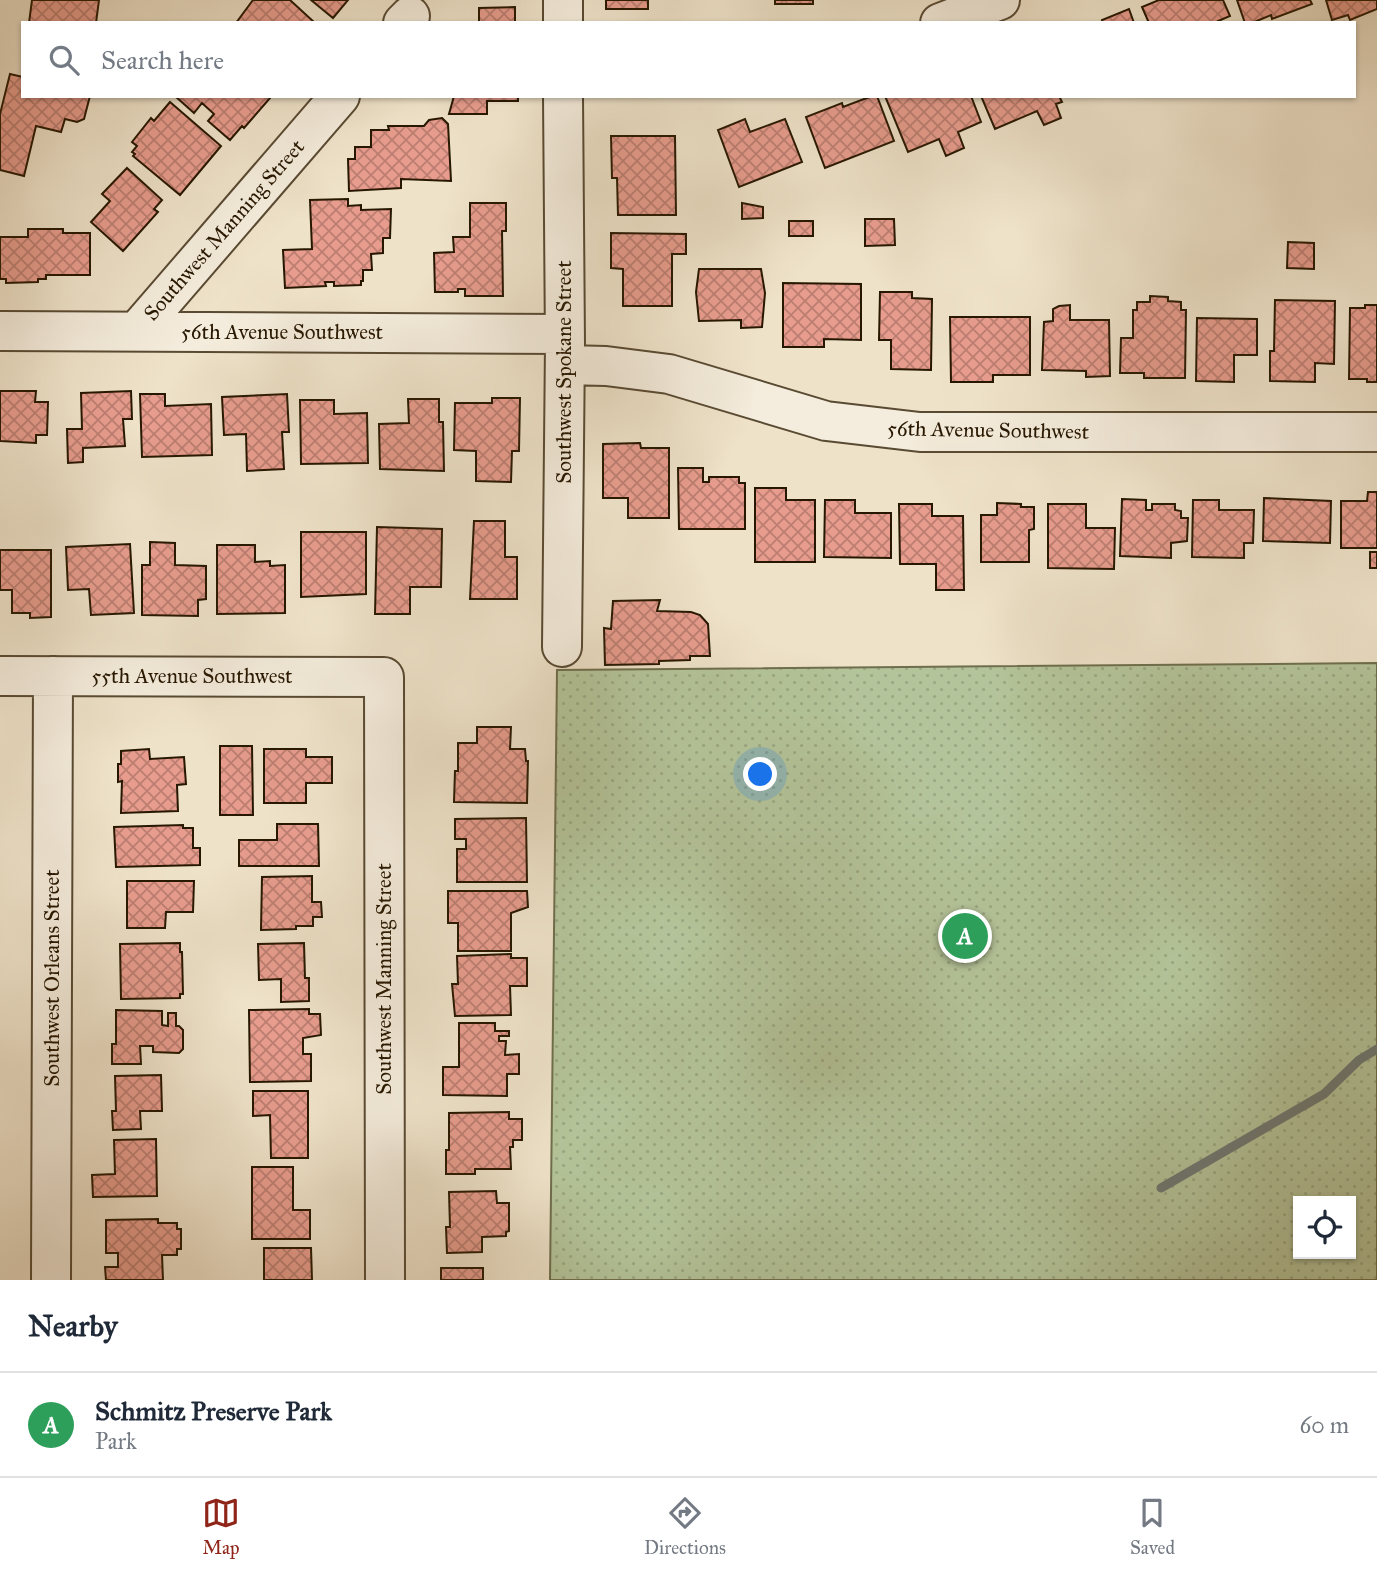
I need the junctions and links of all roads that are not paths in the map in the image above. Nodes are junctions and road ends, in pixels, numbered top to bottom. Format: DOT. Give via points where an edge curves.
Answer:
graph roads {
  1 [pos="563,0"];
  2 [pos="1000,0"];
  3 [pos="563,21"];
  4 [pos="945,21"];
  5 [pos="338,98"];
  6 [pos="563,98"];
  7 [pos="0,331"];
  8 [pos="136,331"];
  9 [pos="565,350"];
  10 [pos="1377,432"];
  11 [pos="562,647"];
  12 [pos="0,676"];
  13 [pos="53,676"];
  14 [pos="384,677"];
  15 [pos="51,1280"];
  16 [pos="385,1280"];
  1 -- 3 [label="street"];
  2 -- 4 [label="street"];
  5 -- 8 [label="street, Southwest Manning Street"];
  6 -- 9 [label="street, Southwest Spokane Street"];
  7 -- 8 [label="street, 56th Avenue Southwest"];
  8 -- 9 [label="street, 56th Avenue Southwest"];
  9 -- 10 [label="street, 56th Avenue Southwest" via="606,366 669,374 826,421 920,432"];
  9 -- 11 [label="street, Southwest Spokane Street"];
  12 -- 13 [label="street, 55th Avenue Southwest"];
  13 -- 14 [label="street, 55th Avenue Southwest"];
  13 -- 15 [label="street, Southwest Orleans Street"];
  14 -- 16 [label="street, Southwest Manning Street"];
}
